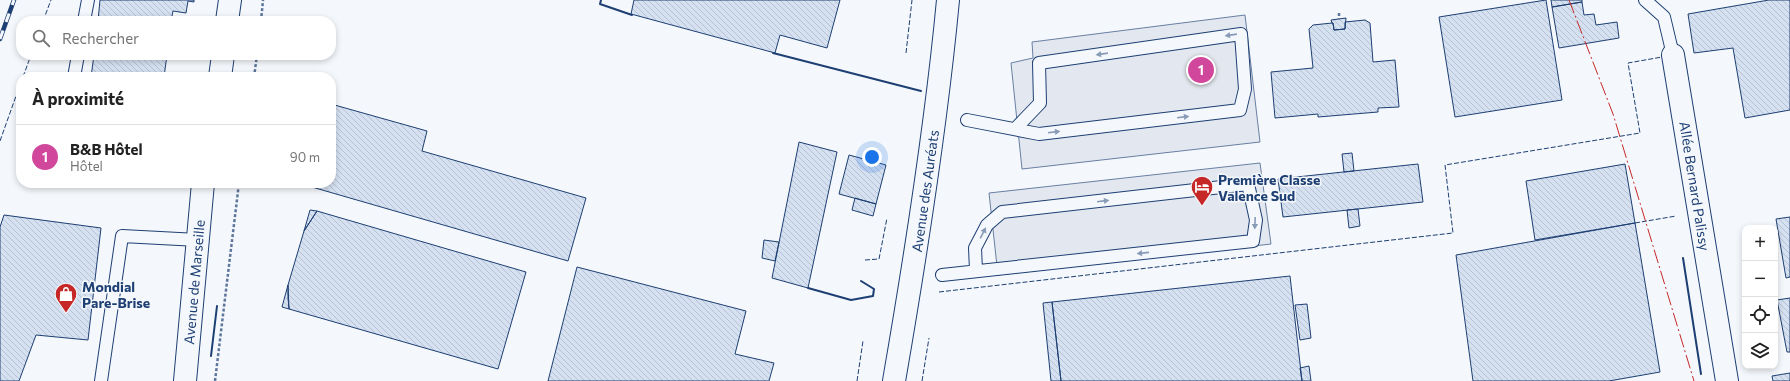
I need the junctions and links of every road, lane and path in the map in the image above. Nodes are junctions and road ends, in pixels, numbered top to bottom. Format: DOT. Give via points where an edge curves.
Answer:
graph roads {
  1 [pos="88,0"];
  2 [pos="230,0"];
  3 [pos="263,0"];
  4 [pos="948,0"];
  5 [pos="1646,0"];
  6 [pos="1338,13"];
  7 [pos="85,16"];
  8 [pos="228,16"];
  9 [pos="261,16"];
  10 [pos="1339,19"];
  11 [pos="1673,55"];
  12 [pos="77,60"];
  13 [pos="222,60"];
  14 [pos="256,60"];
  15 [pos="75,72"];
  16 [pos="221,72"];
  17 [pos="255,72"];
  18 [pos="967,120"];
  19 [pos="1016,128"];
  20 [pos="203,188"];
  21 [pos="238,188"];
  22 [pos="198,240"];
  23 [pos="976,270"];
  24 [pos="942,274"];
  25 [pos="101,381"];
  26 [pos="185,381"];
  27 [pos="215,381"];
  28 [pos="894,381"];
  29 [pos="1727,381"];
  1 -- 7 [label="lane"];
  2 -- 8 [label="street"];
  3 -- 9 [label="path"];
  4 -- 28 [label="street, Avenue des Auréats" via="926,189"];
  5 -- 11 [label="lane, Allée Bernard Palissy" via="1664,17"];
  6 -- 10 [label="path"];
  11 -- 29 [label="street, Allée Bernard Palissy"];
  12 -- 15 [label="lane"];
  13 -- 16 [label="street"];
  14 -- 17 [label="path"];
  18 -- 19 [label="lane"];
  19 -- 19 [label="lane, one-way" via="1039,134 1240,110 1245,89 1241,34 1039,63 1040,103"];
  20 -- 22 [label="street, Avenue de Marseille"];
  21 -- 27 [label="path"];
  22 -- 25 [label="lane" via="122,236"];
  22 -- 26 [label="street, Avenue de Marseille"];
  23 -- 23 [label="lane, one-way" via="975,248 987,225 1002,212 1248,184 1256,220 1253,241"];
  23 -- 24 [label="lane"];
}
